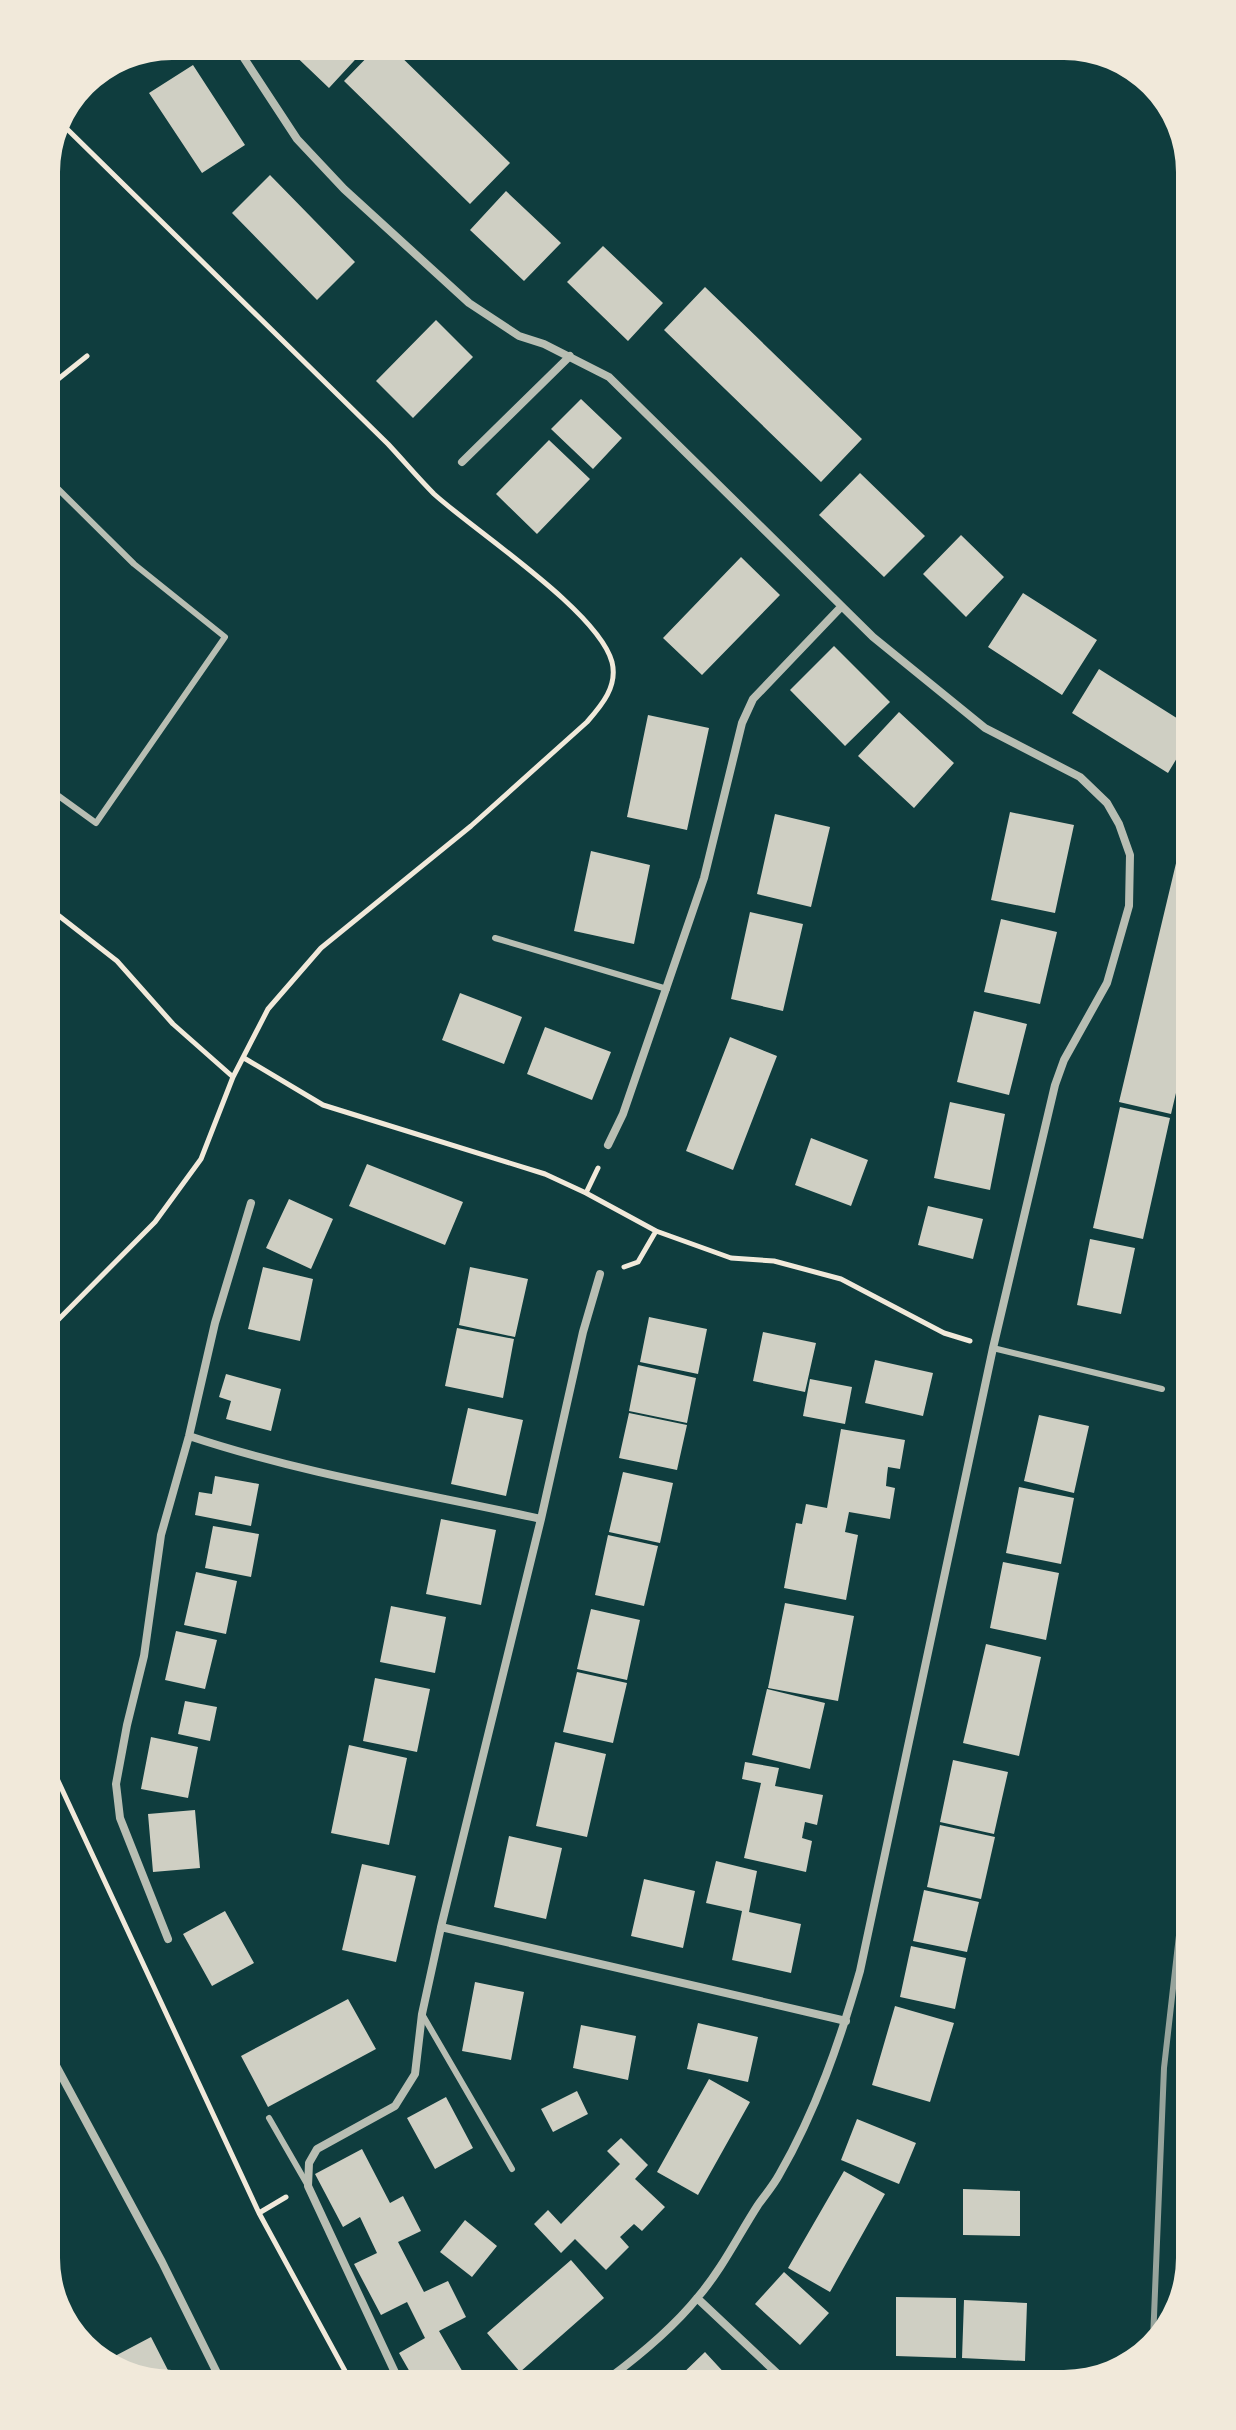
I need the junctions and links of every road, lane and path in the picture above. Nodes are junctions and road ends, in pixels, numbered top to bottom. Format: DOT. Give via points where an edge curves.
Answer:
graph roads {
  1 [pos="245,60"];
  2 [pos="69,131"];
  3 [pos="87,356"];
  4 [pos="570,356"];
  5 [pos="60,378"];
  6 [pos="462,462"];
  7 [pos="60,491"];
  8 [pos="841,607"];
  9 [pos="60,797"];
  10 [pos="60,917"];
  11 [pos="495,938"];
  12 [pos="667,989"];
  13 [pos="244,1058"];
  14 [pos="233,1077"];
  15 [pos="608,1145"];
  16 [pos="586,1193"];
  17 [pos="251,1203"];
  18 [pos="656,1231"];
  19 [pos="600,1274"];
  20 [pos="60,1318"];
  21 [pos="993,1348"];
  22 [pos="1162,1389"];
  23 [pos="189,1436"];
  24 [pos="541,1519"];
  25 [pos="60,1785"];
  26 [pos="441,1927"];
  27 [pos="168,1939"];
  28 [pos="422,2014"];
  29 [pos="846,2021"];
  30 [pos="60,2073"];
  31 [pos="269,2118"];
  32 [pos="512,2169"];
  33 [pos="308,2186"];
  34 [pos="697,2298"];
  35 [pos="216,2370"];
  36 [pos="344,2370"];
  37 [pos="394,2370"];
  38 [pos="620,2370"];
  39 [pos="774,2370"];
  1 -- 4 [label="street" via="297,139 469,303 519,336"];
  2 -- 13 [label="path" via="434,493 573,609 612,661 614,682 587,722 471,826 321,948 268,1009"];
  3 -- 5 [label="path"];
  4 -- 6 [label="street"];
  4 -- 8 [label="street" via="609,377"];
  7 -- 9 [label="lane" via="134,564 225,637 96,823"];
  8 -- 12 [label="street" via="753,699 742,723 704,878"];
  8 -- 21 [label="street" via="985,728 1080,777 1107,803 1130,855 1124,930 1107,983 1055,1085"];
  10 -- 14 [label="path" via="117,961 173,1024"];
  11 -- 12 [label="lane"];
  12 -- 15 [label="street"];
  13 -- 14 [label="path"];
  13 -- 16 [label="path" via="323,1105 545,1174"];
  14 -- 20 [label="path" via="201,1159 155,1222"];
  15 -- 16 [label="path"];
  16 -- 18 [label="path"];
  17 -- 23 [label="street"];
  18 -- 19 [label="path" via="638,1262"];
  18 -- 21 [label="path" via="731,1258 774,1261 841,1279 944,1333"];
  19 -- 24 [label="street"];
  21 -- 22 [label="lane"];
  21 -- 29 [label="street"];
  23 -- 24 [label="street" via="259,1457"];
  23 -- 27 [label="street" via="161,1535 144,1656 116,1784 120,1818"];
  24 -- 26 [label="street"];
  25 -- 36 [label="path" via="259,2213"];
  26 -- 28 [label="street"];
  26 -- 29 [label="street"];
  28 -- 32 [label="lane"];
  28 -- 33 [label="street" via="415,2074 406,2092 395,2106 317,2149 309,2163"];
  29 -- 34 [label="street" via="821,2089 778,2177"];
  30 -- 35 [label="street"];
  31 -- 33 [label="lane"];
  33 -- 37 [label="street"];
  34 -- 38 [label="street"];
  34 -- 39 [label="street"];
}
